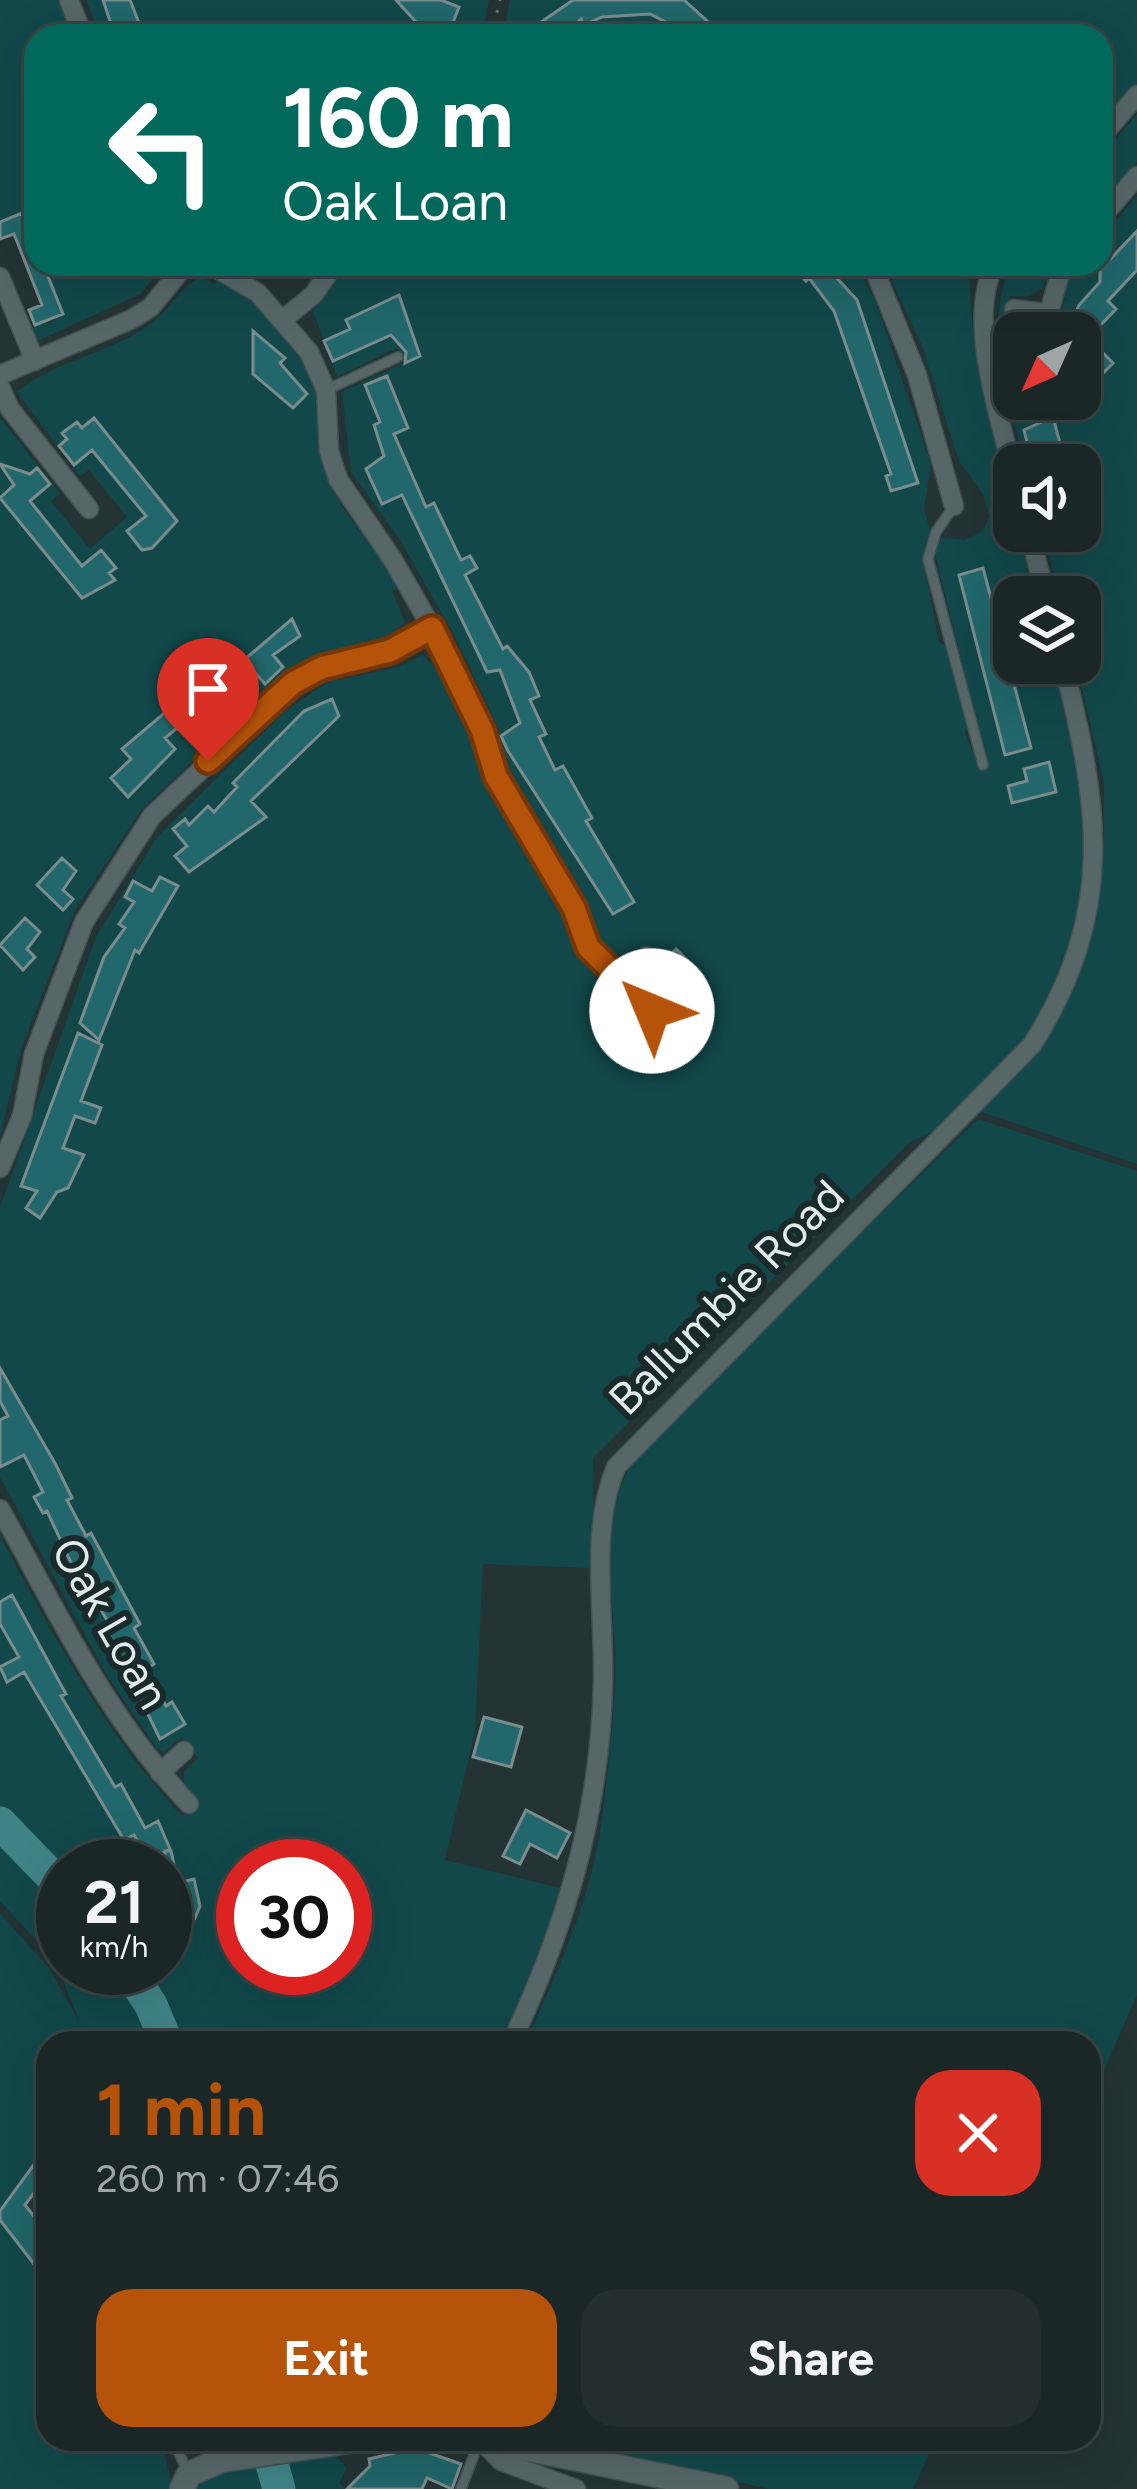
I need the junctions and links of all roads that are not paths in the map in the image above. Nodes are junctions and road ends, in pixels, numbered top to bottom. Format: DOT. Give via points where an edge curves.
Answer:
graph roads {
  1 [pos="1137,95"];
  2 [pos="1113,123"];
  3 [pos="1137,176"];
  4 [pos="1113,204"];
  5 [pos="176,276"];
  6 [pos="230,276"];
  7 [pos="326,276"];
  8 [pos="877,276"];
  9 [pos="988,276"];
  10 [pos="1059,276"];
  11 [pos="0,277"];
  12 [pos="1014,309"];
  13 [pos="1020,312"];
  14 [pos="1048,312"];
  15 [pos="285,318"];
  16 [pos="398,357"];
  17 [pos="35,362"];
  18 [pos="0,375"];
  19 [pos="0,387"];
  20 [pos="326,390"];
  21 [pos="1008,444"];
  22 [pos="954,506"];
  23 [pos="89,509"];
  24 [pos="432,628"];
  25 [pos="1068,684"];
  26 [pos="983,765"];
  27 [pos="646,956"];
  28 [pos="622,981"];
  29 [pos="652,1011"];
  30 [pos="0,1168"];
  31 [pos="0,1508"];
  32 [pos="184,1751"];
  33 [pos="160,1773"];
  34 [pos="189,1804"];
  35 [pos="516,2031"];
  36 [pos="176,2451"];
  37 [pos="292,2451"];
  38 [pos="475,2451"];
  39 [pos="491,2451"];
  40 [pos="541,2451"];
  41 [pos="663,2475"];
  42 [pos="186,2482"];
  43 [pos="460,2489"];
  44 [pos="576,2489"];
  45 [pos="635,2489"];
  46 [pos="726,2489"];
  1 -- 2 [label="street"];
  3 -- 4 [label="street"];
  5 -- 17 [label="street" via="151,307"];
  6 -- 15 [label="street"];
  7 -- 15 [label="street"];
  8 -- 22 [label="street" via="917,375"];
  9 -- 21 [label="street" via="983,325"];
  10 -- 14 [label="street"];
  11 -- 17 [label="street"];
  12 -- 13 [label="street"];
  15 -- 20 [label="street"];
  16 -- 20 [label="lane"];
  17 -- 18 [label="street"];
  19 -- 23 [label="street"];
  20 -- 24 [label="street" via="338,479"];
  22 -- 26 [label="lane" via="928,559"];
  24 -- 28 [label="street" via="496,776 574,908 588,947"];
  24 -- 30 [label="street" via="293,683 152,816 84,922"];
  25 -- 35 [label="street, Ballumbie Road" via="1096,821 1082,940 1058,1005 1032,1045 616,1466 603,1516 603,1685 592,1817 573,1892"];
  27 -- 28 [label="street"];
  28 -- 29 [label="street"];
  31 -- 33 [label="street, Oak Loan" via="89,1676"];
  32 -- 33 [label="street, Oak Loan"];
  33 -- 34 [label="street, Oak Loan"];
  36 -- 42 [label="lane"];
  37 -- 42 [label="street" via="222,2460"];
  38 -- 43 [label="lane"];
  39 -- 44 [label="street"];
  40 -- 41 [label="street"];
  41 -- 45 [label="street"];
  41 -- 46 [label="street"];
}
